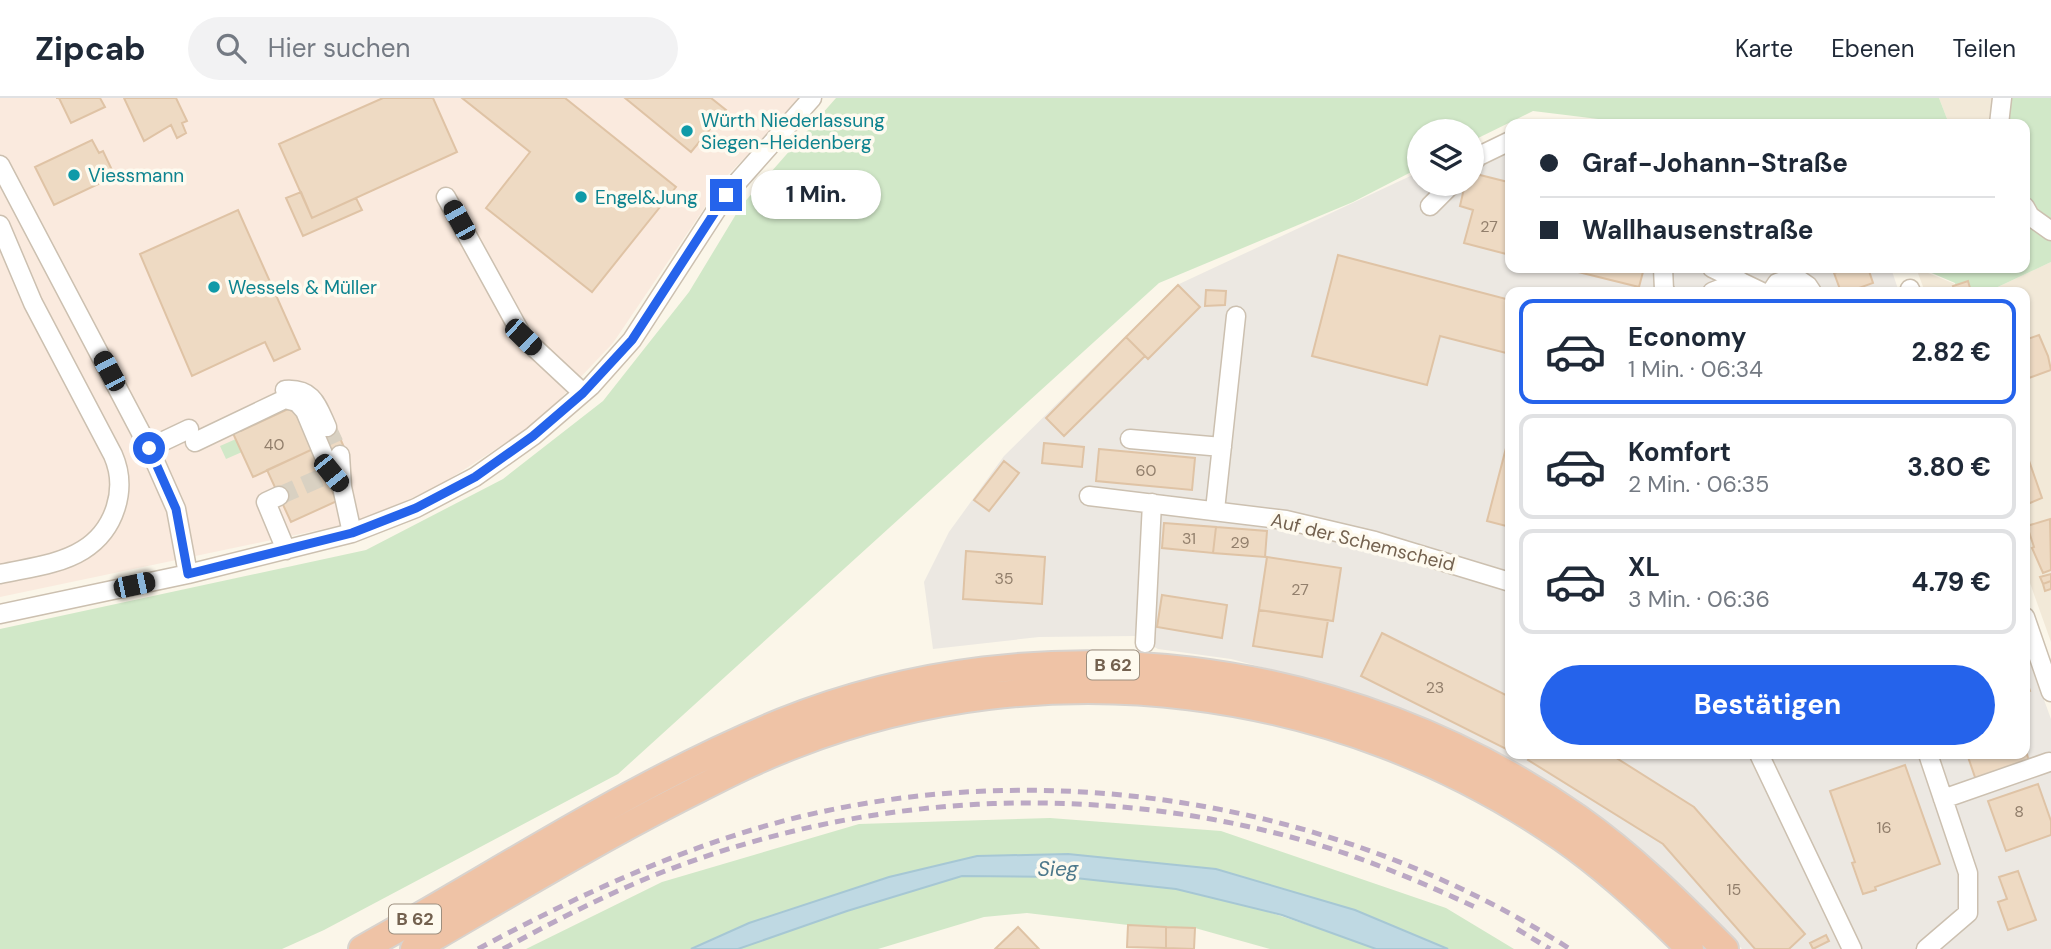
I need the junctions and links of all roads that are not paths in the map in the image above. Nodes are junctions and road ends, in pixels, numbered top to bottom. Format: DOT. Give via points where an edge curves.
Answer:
graph roads {
  1 [pos="812,98"];
  2 [pos="2003,98"];
  3 [pos="2000,119"];
  4 [pos="1505,143"];
  5 [pos="1484,154"];
  6 [pos="0,165"];
  7 [pos="1440,196"];
  8 [pos="446,197"];
  9 [pos="1430,206"];
  10 [pos="2030,214"];
  11 [pos="0,225"];
  12 [pos="2051,231"];
  13 [pos="1723,273"];
  14 [pos="1740,281"];
  15 [pos="1725,287"];
  16 [pos="1752,287"];
  17 [pos="1774,287"];
  18 [pos="1809,287"];
  19 [pos="1236,316"];
  20 [pos="583,393"];
  21 [pos="327,427"];
  22 [pos="192,435"];
  23 [pos="1130,439"];
  24 [pos="1222,447"];
  25 [pos="149,448"];
  26 [pos="340,455"];
  27 [pos="333,479"];
  28 [pos="279,496"];
  29 [pos="1088,496"];
  30 [pos="1152,503"];
  31 [pos="1215,510"];
  32 [pos="352,533"];
  33 [pos="286,550"];
  34 [pos="0,574"];
  35 [pos="188,574"];
  36 [pos="1505,581"];
  37 [pos="0,614"];
  38 [pos="2030,631"];
  39 [pos="1145,643"];
  40 [pos="2051,692"];
  41 [pos="1761,759"];
  42 [pos="1930,759"];
  43 [pos="2049,762"];
  44 [pos="1943,799"];
  45 [pos="475,899"];
  46 [pos="362,949"];
  47 [pos="414,949"];
  48 [pos="1690,949"];
  49 [pos="1725,949"];
  50 [pos="1852,949"];
  51 [pos="1926,949"];
  1 -- 20 [label="street" via="726,195 632,340"];
  2 -- 3 [label="street"];
  4 -- 5 [label="street"];
  6 -- 25 [label="street"];
  7 -- 9 [label="street"];
  8 -- 20 [label="street" via="523,337"];
  10 -- 12 [label="street"];
  11 -- 34 [label="street" via="33,303 113,455 120,497 102,533 84,550 50,564"];
  13 -- 14 [label="street"];
  14 -- 15 [label="street"];
  14 -- 16 [label="street"];
  17 -- 18 [label="street" via="1795,277"];
  19 -- 24 [label="street"];
  20 -- 32 [label="street" via="475,477 416,508"];
  21 -- 22 [label="street" via="316,402 296,389 284,390"];
  22 -- 25 [label="street"];
  22 -- 27 [label="street" via="285,399 297,402"];
  23 -- 24 [label="street"];
  24 -- 31 [label="street"];
  25 -- 35 [label="street" via="176,509"];
  26 -- 27 [label="street"];
  27 -- 32 [label="street"];
  28 -- 33 [label="street" via="266,502"];
  29 -- 30 [label="street, Auf der Schemscheid"];
  30 -- 31 [label="street, Auf der Schemscheid"];
  30 -- 39 [label="street"];
  31 -- 36 [label="street, Auf der Schemscheid" via="1349,535"];
  32 -- 33 [label="street"];
  33 -- 35 [label="street"];
  35 -- 37 [label="street"];
  38 -- 40 [label="street"];
  41 -- 50 [label="street"];
  42 -- 44 [label="street"];
  43 -- 44 [label="street"];
  44 -- 51 [label="street" via="1968,873 1968,913"];
  45 -- 46 [label="highway, B 62"];
  45 -- 47 [label="highway, B 62"];
  45 -- 48 [label="highway, B 62" via="794,744 842,728 989,695 1140,690 1290,713 1432,764 1563,839 1642,902"];
  45 -- 49 [label="highway, B 62" via="600,813 785,721 922,681 986,670 1142,666 1194,670 1296,689 1442,741 1578,818 1658,883"];
}
